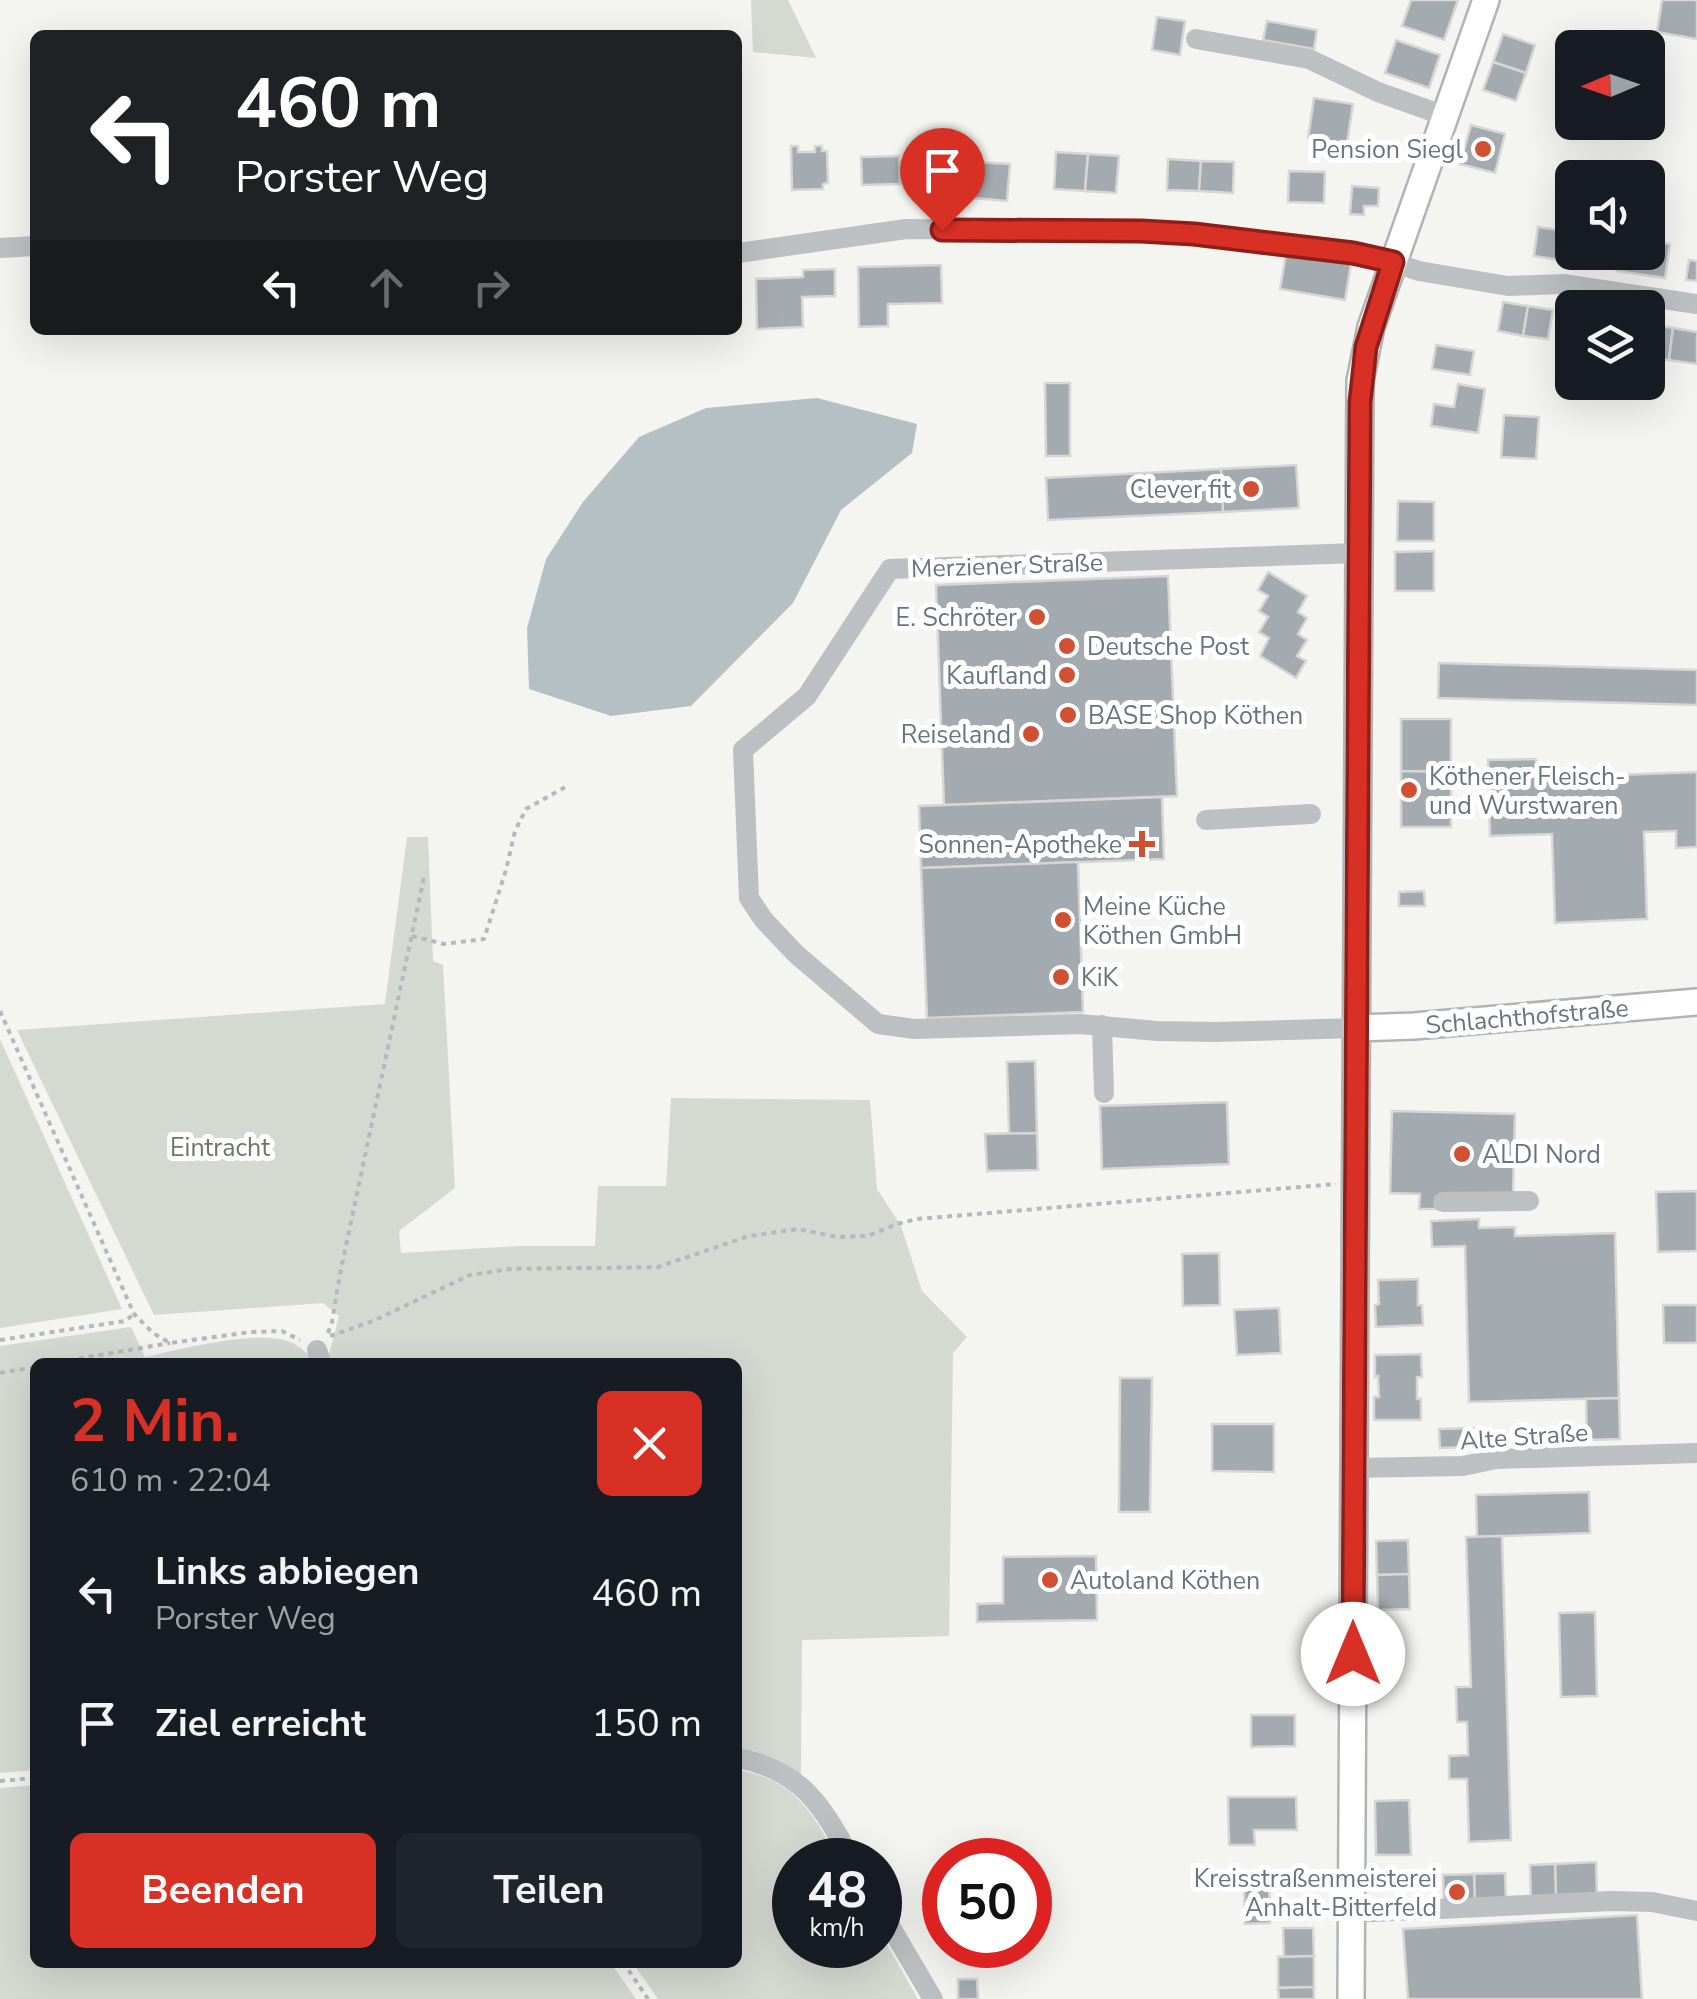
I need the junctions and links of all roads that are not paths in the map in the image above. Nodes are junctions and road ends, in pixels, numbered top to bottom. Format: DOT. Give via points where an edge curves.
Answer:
graph roads {
  1 [pos="1486,0"];
  2 [pos="1196,40"];
  3 [pos="1445,116"];
  4 [pos="30,246"];
  5 [pos="0,248"];
  6 [pos="742,253"];
  7 [pos="1393,262"];
  8 [pos="1697,304"];
  9 [pos="1358,553"];
  10 [pos="1311,814"];
  11 [pos="1206,820"];
  12 [pos="1697,1002"];
  13 [pos="1102,1025"];
  14 [pos="1357,1028"];
  15 [pos="1104,1093"];
  16 [pos="1529,1201"];
  17 [pos="1443,1202"];
  18 [pos="1697,1452"];
  19 [pos="1354,1468"];
  20 [pos="742,1759"];
  21 [pos="839,1838"];
  22 [pos="1697,1910"];
  23 [pos="1352,1913"];
  24 [pos="902,1947"];
  25 [pos="932,1999"];
  26 [pos="1351,1999"];
  1 -- 3 [label="main road"];
  2 -- 3 [label="street" via="1309,59"];
  3 -- 7 [label="main road"];
  4 -- 5 [label="street"];
  6 -- 7 [label="street" via="906,230 1141,231"];
  7 -- 8 [label="street" via="1508,286 1563,284"];
  7 -- 9 [label="main road" via="1362,365"];
  9 -- 13 [label="street, Merziener Straße" via="890,568 808,696 743,750 749,898 796,954 878,1024"];
  9 -- 14 [label="main road"];
  10 -- 11 [label="street"];
  12 -- 14 [label="main road, Schlachthofstraße"];
  13 -- 14 [label="street" via="1215,1032"];
  13 -- 15 [label="street"];
  14 -- 19 [label="main road"];
  16 -- 17 [label="street"];
  18 -- 19 [label="street, Alte Straße"];
  19 -- 23 [label="main road"];
  20 -- 21 [label="street" via="763,1763 803,1788"];
  22 -- 23 [label="street" via="1610,1901"];
  23 -- 26 [label="main road"];
  24 -- 25 [label="street"];
}
